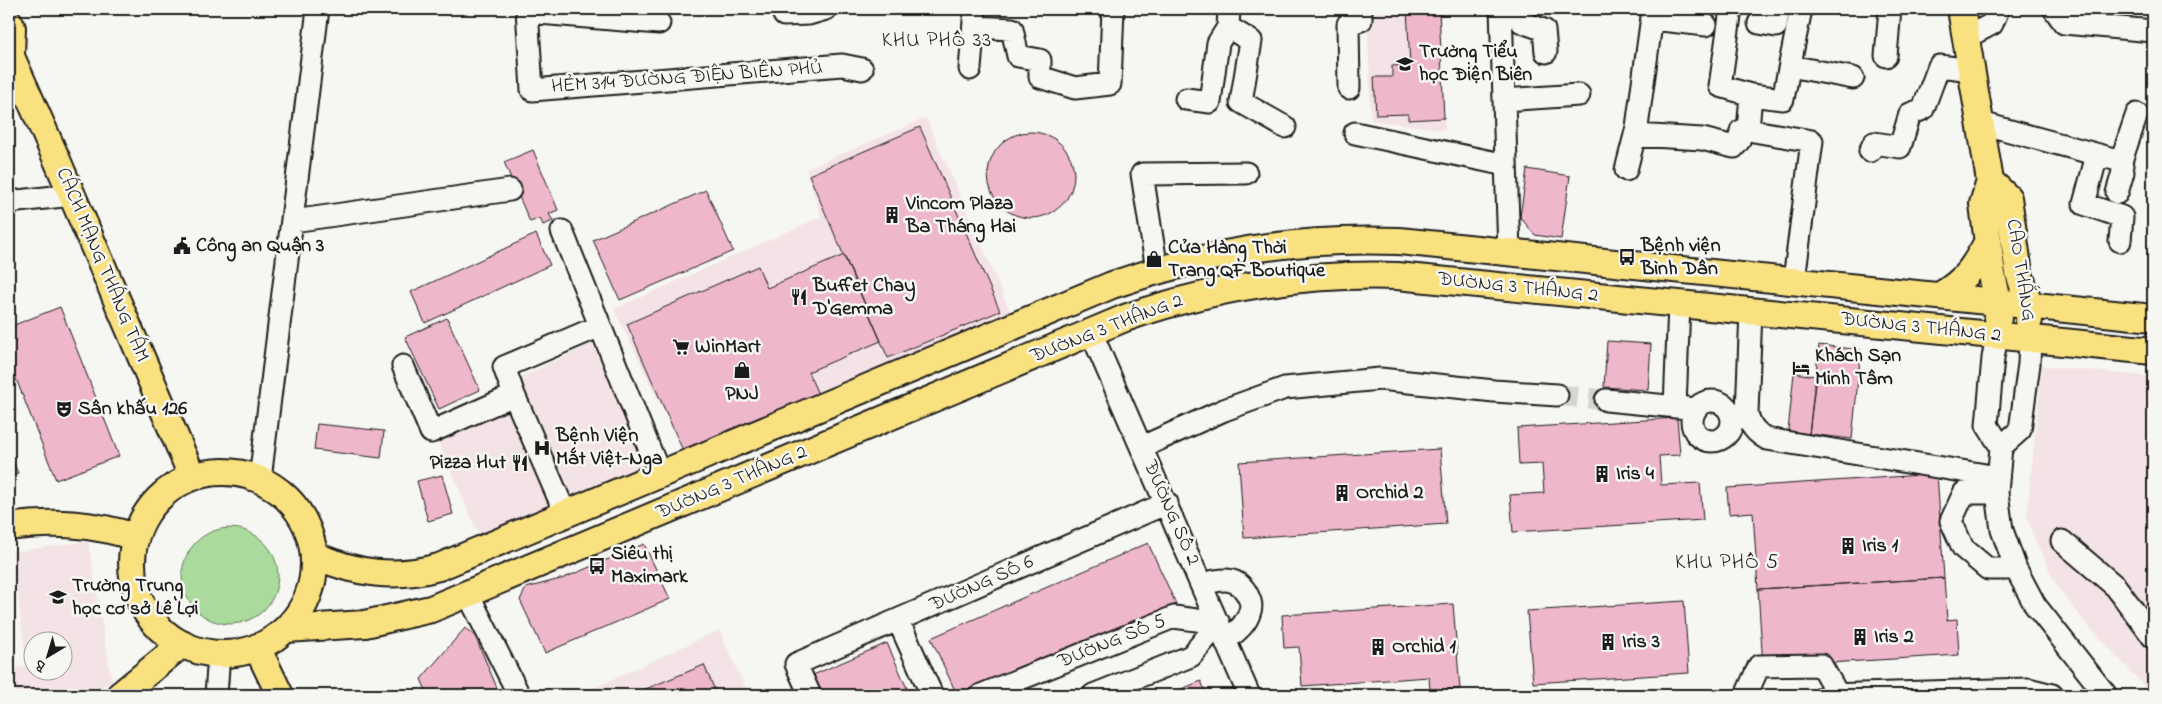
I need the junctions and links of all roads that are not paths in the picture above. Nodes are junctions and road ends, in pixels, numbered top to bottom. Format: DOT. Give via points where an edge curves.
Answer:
graph roads {
  1 [pos="318,9"];
  2 [pos="826,9"];
  3 [pos="1113,9"];
  4 [pos="1361,9"];
  5 [pos="1501,9"];
  6 [pos="1521,9"];
  7 [pos="1730,9"];
  8 [pos="1779,9"];
  9 [pos="1801,9"];
  10 [pos="1890,9"];
  11 [pos="1961,9"];
  12 [pos="1998,9"];
  13 [pos="2054,9"];
  14 [pos="527,10"];
  15 [pos="1652,14"];
  16 [pos="784,15"];
  17 [pos="975,18"];
  18 [pos="1228,18"];
  19 [pos="9,22"];
  20 [pos="659,23"];
  21 [pos="1759,23"];
  22 [pos="1706,25"];
  23 [pos="2153,31"];
  24 [pos="1967,37"];
  25 [pos="1546,52"];
  26 [pos="10,54"];
  27 [pos="1886,56"];
  28 [pos="1790,66"];
  29 [pos="862,69"];
  30 [pos="970,69"];
  31 [pos="1972,70"];
  32 [pos="1853,78"];
  33 [pos="1349,88"];
  34 [pos="1751,94"];
  35 [pos="1579,95"];
  36 [pos="1186,99"];
  37 [pos="1504,100"];
  38 [pos="2137,114"];
  39 [pos="1980,123"];
  40 [pos="1286,127"];
  41 [pos="1748,130"];
  42 [pos="1355,133"];
  43 [pos="1635,135"];
  44 [pos="1870,151"];
  45 [pos="2097,155"];
  46 [pos="2121,161"];
  47 [pos="1506,165"];
  48 [pos="1626,170"];
  49 [pos="1246,173"];
  50 [pos="1990,181"];
  51 [pos="510,190"];
  52 [pos="2117,193"];
  53 [pos="72,195"];
  54 [pos="9,202"];
  55 [pos="293,221"];
  56 [pos="562,231"];
  57 [pos="1988,241"];
  58 [pos="2120,241"];
  59 [pos="1509,252"];
  60 [pos="1157,270"];
  61 [pos="1794,280"];
  62 [pos="1941,295"];
  63 [pos="1998,301"];
  64 [pos="1679,304"];
  65 [pos="2029,304"];
  66 [pos="1751,311"];
  67 [pos="2153,318"];
  68 [pos="600,326"];
  69 [pos="1091,332"];
  70 [pos="1997,336"];
  71 [pos="2030,340"];
  72 [pos="2153,351"];
  73 [pos="402,366"];
  74 [pos="514,395"];
  75 [pos="1557,395"];
  76 [pos="1606,400"];
  77 [pos="1675,407"];
  78 [pos="1760,435"];
  79 [pos="2001,447"];
  80 [pos="1142,448"];
  81 [pos="660,475"];
  82 [pos="192,476"];
  83 [pos="260,479"];
  84 [pos="1998,485"];
  85 [pos="1167,503"];
  86 [pos="566,514"];
  87 [pos="9,527"];
  88 [pos="135,537"];
  89 [pos="2062,541"];
  90 [pos="314,555"];
  91 [pos="2016,568"];
  92 [pos="1202,584"];
  93 [pos="468,594"];
  94 [pos="898,620"];
  95 [pos="286,629"];
  96 [pos="1222,632"];
  97 [pos="2153,637"];
  98 [pos="182,644"];
  99 [pos="258,648"];
  100 [pos="219,654"];
  101 [pos="120,695"];
  102 [pos="216,695"];
  103 [pos="280,695"];
  104 [pos="519,695"];
  105 [pos="810,695"];
  106 [pos="932,695"];
  107 [pos="981,695"];
  108 [pos="1093,695"];
  109 [pos="1249,695"];
  110 [pos="1746,695"];
  111 [pos="1826,695"];
  112 [pos="1838,695"];
  113 [pos="2052,695"];
  114 [pos="2106,695"];
  1 -- 55 [label="street"];
  2 -- 16 [label="street" via="809,14"];
  3 -- 17 [label="street" via="1110,84 1075,88 1040,77 1040,60 1018,56 1012,29"];
  4 -- 33 [label="street" via="1361,20 1348,24"];
  5 -- 37 [label="street"];
  6 -- 25 [label="street" via="1522,22 1544,30"];
  7 -- 34 [label="street" via="1720,86"];
  8 -- 21 [label="street" via="1776,26"];
  9 -- 28 [label="street"];
  10 -- 27 [label="street"];
  11 -- 24 [label="main road, CAO THẮNG"];
  12 -- 24 [label="street" via="1992,24"];
  13 -- 23 [label="street" via="2064,23"];
  14 -- 20 [label="street"];
  14 -- 29 [label="street, HẺM 314 ĐƯỜNG ĐIỆN BIÊN PHỦ" via="532,90 842,66"];
  15 -- 22 [label="street"];
  15 -- 43 [label="street"];
  17 -- 30 [label="street"];
  18 -- 36 [label="street" via="1218,42 1210,102"];
  18 -- 40 [label="street" via="1251,41 1241,102"];
  19 -- 26 [label="main road, CÁCH MẠNG THÁNG TÁM" via="12,28"];
  24 -- 31 [label="main road, CAO THẮNG"];
  26 -- 53 [label="main road, CÁCH MẠNG THÁNG TÁM"];
  28 -- 32 [label="street"];
  28 -- 34 [label="street" via="1783,99"];
  31 -- 39 [label="main road, CAO THẮNG"];
  31 -- 44 [label="street" via="1939,66 1923,109 1910,114 1900,147 1874,143"];
  34 -- 41 [label="street"];
  35 -- 37 [label="street"];
  37 -- 47 [label="street"];
  38 -- 46 [label="street"];
  39 -- 45 [label="street"];
  39 -- 50 [label="main road, CAO THẮNG"];
  41 -- 43 [label="street" via="1741,131 1734,147 1702,139"];
  41 -- 61 [label="street" via="1812,142"];
  42 -- 47 [label="street"];
  43 -- 48 [label="street"];
  45 -- 46 [label="street"];
  45 -- 58 [label="street" via="2084,204 2122,217"];
  46 -- 52 [label="street" via="2123,172"];
  47 -- 59 [label="street"];
  49 -- 60 [label="street" via="1142,174"];
  50 -- 57 [label="main road, CAO THẮNG" via="1983,204"];
  50 -- 65 [label="main road, CAO THẮNG" via="2008,198 2019,273"];
  51 -- 55 [label="street"];
  53 -- 54 [label="street"];
  53 -- 82 [label="main road, CÁCH MẠNG THÁNG TÁM"];
  55 -- 83 [label="street"];
  56 -- 68 [label="street"];
  57 -- 62 [label="main road" via="1967,276"];
  57 -- 63 [label="main road, CAO THẮNG"];
  59 -- 60 [label="main road, ĐƯỜNG 3 THÁNG 2" via="1399,240 1326,240 1254,247"];
  59 -- 61 [label="main road, ĐƯỜNG 3 THÁNG 2"];
  60 -- 81 [label="main road, ĐƯỜNG 3 THÁNG 2" via="1112,285"];
  61 -- 62 [label="main road, ĐƯỜNG 3 THÁNG 2"];
  62 -- 63 [label="main road, ĐƯỜNG 3 THÁNG 2"];
  63 -- 65 [label="main road, ĐƯỜNG 3 THÁNG 2"];
  63 -- 70 [label="main road, CAO THẮNG"];
  64 -- 66 [label="main road, ĐƯỜNG 3 THÁNG 2"];
  64 -- 69 [label="main road, ĐƯỜNG 3 THÁNG 2" via="1396,276 1328,275 1217,290 1158,306"];
  64 -- 77 [label="street"];
  65 -- 67 [label="main road, ĐƯỜNG 3 THÁNG 2"];
  65 -- 71 [label="main road, CAO THẮNG"];
  66 -- 70 [label="main road, ĐƯỜNG 3 THÁNG 2"];
  66 -- 78 [label="street" via="1747,413 1753,429"];
  68 -- 74 [label="street" via="504,367"];
  68 -- 81 [label="street"];
  69 -- 80 [label="street, ĐƯỜNG SỐ 2"];
  69 -- 93 [label="main road, ĐƯỜNG 3 THÁNG 2"];
  70 -- 71 [label="main road, ĐƯỜNG 3 THÁNG 2"];
  70 -- 79 [label="street, CAO THẮNG" via="1992,358 1987,425"];
  71 -- 72 [label="main road, ĐƯỜNG 3 THÁNG 2"];
  71 -- 79 [label="street, CAO THẮNG" via="2020,430"];
  73 -- 74 [label="street" via="431,432"];
  74 -- 86 [label="street"];
  75 -- 80 [label="street" via="1380,379 1285,388 1224,410"];
  76 -- 77 [label="street"];
  77 -- 78 [label="street" via="1697,408 1692,423 1694,430 1704,439 1717,440 1729,431"];
  78 -- 84 [label="street"];
  79 -- 84 [label="street"];
  80 -- 85 [label="street, ĐƯỜNG SỐ 2"];
  81 -- 86 [label="main road, ĐƯỜNG 3 THÁNG 2"];
  82 -- 83 [label="main road" via="227,471"];
  82 -- 88 [label="main road" via="165,492 153,504"];
  83 -- 90 [label="main road" via="281,492 298,510 309,531"];
  84 -- 91 [label="street" via="2002,530"];
  84 -- 91 [label="street" via="1964,493 1951,521 1963,548 1988,569"];
  85 -- 92 [label="street, ĐƯỜNG SỐ 2"];
  85 -- 94 [label="street, ĐƯỜNG SỐ 6"];
  86 -- 90 [label="main road, ĐƯỜNG 3 THÁNG 2" via="455,561 404,574 368,573"];
  87 -- 88 [label="main road" via="76,524"];
  88 -- 98 [label="main road" via="133,579 140,599 150,618"];
  89 -- 97 [label="street" via="2116,587"];
  90 -- 95 [label="main road" via="312,582 303,608"];
  91 -- 114 [label="street" via="2035,605"];
  92 -- 96 [label="street, ĐƯỜNG SỐ 2"];
  92 -- 96 [label="street" via="1234,580 1249,598 1251,609 1246,621"];
  93 -- 95 [label="main road, ĐƯỜNG 3 THÁNG 2" via="431,609 388,620"];
  93 -- 104 [label="street"];
  94 -- 105 [label="street, ĐƯỜNG SỐ 6" via="796,664"];
  94 -- 106 [label="street"];
  95 -- 99 [label="main road"];
  96 -- 107 [label="street, ĐƯỜNG SỐ 5" via="1174,617"];
  96 -- 108 [label="street" via="1191,656"];
  96 -- 109 [label="street, ĐƯỜNG SỐ 2"];
  98 -- 100 [label="main road"];
  98 -- 101 [label="main road"];
  99 -- 100 [label="main road"];
  99 -- 103 [label="main road"];
  100 -- 102 [label="street"];
  110 -- 112 [label="street" via="1759,666 1821,665"];
  111 -- 112 [label="street"];
  112 -- 113 [label="street" via="2028,689"];
}
